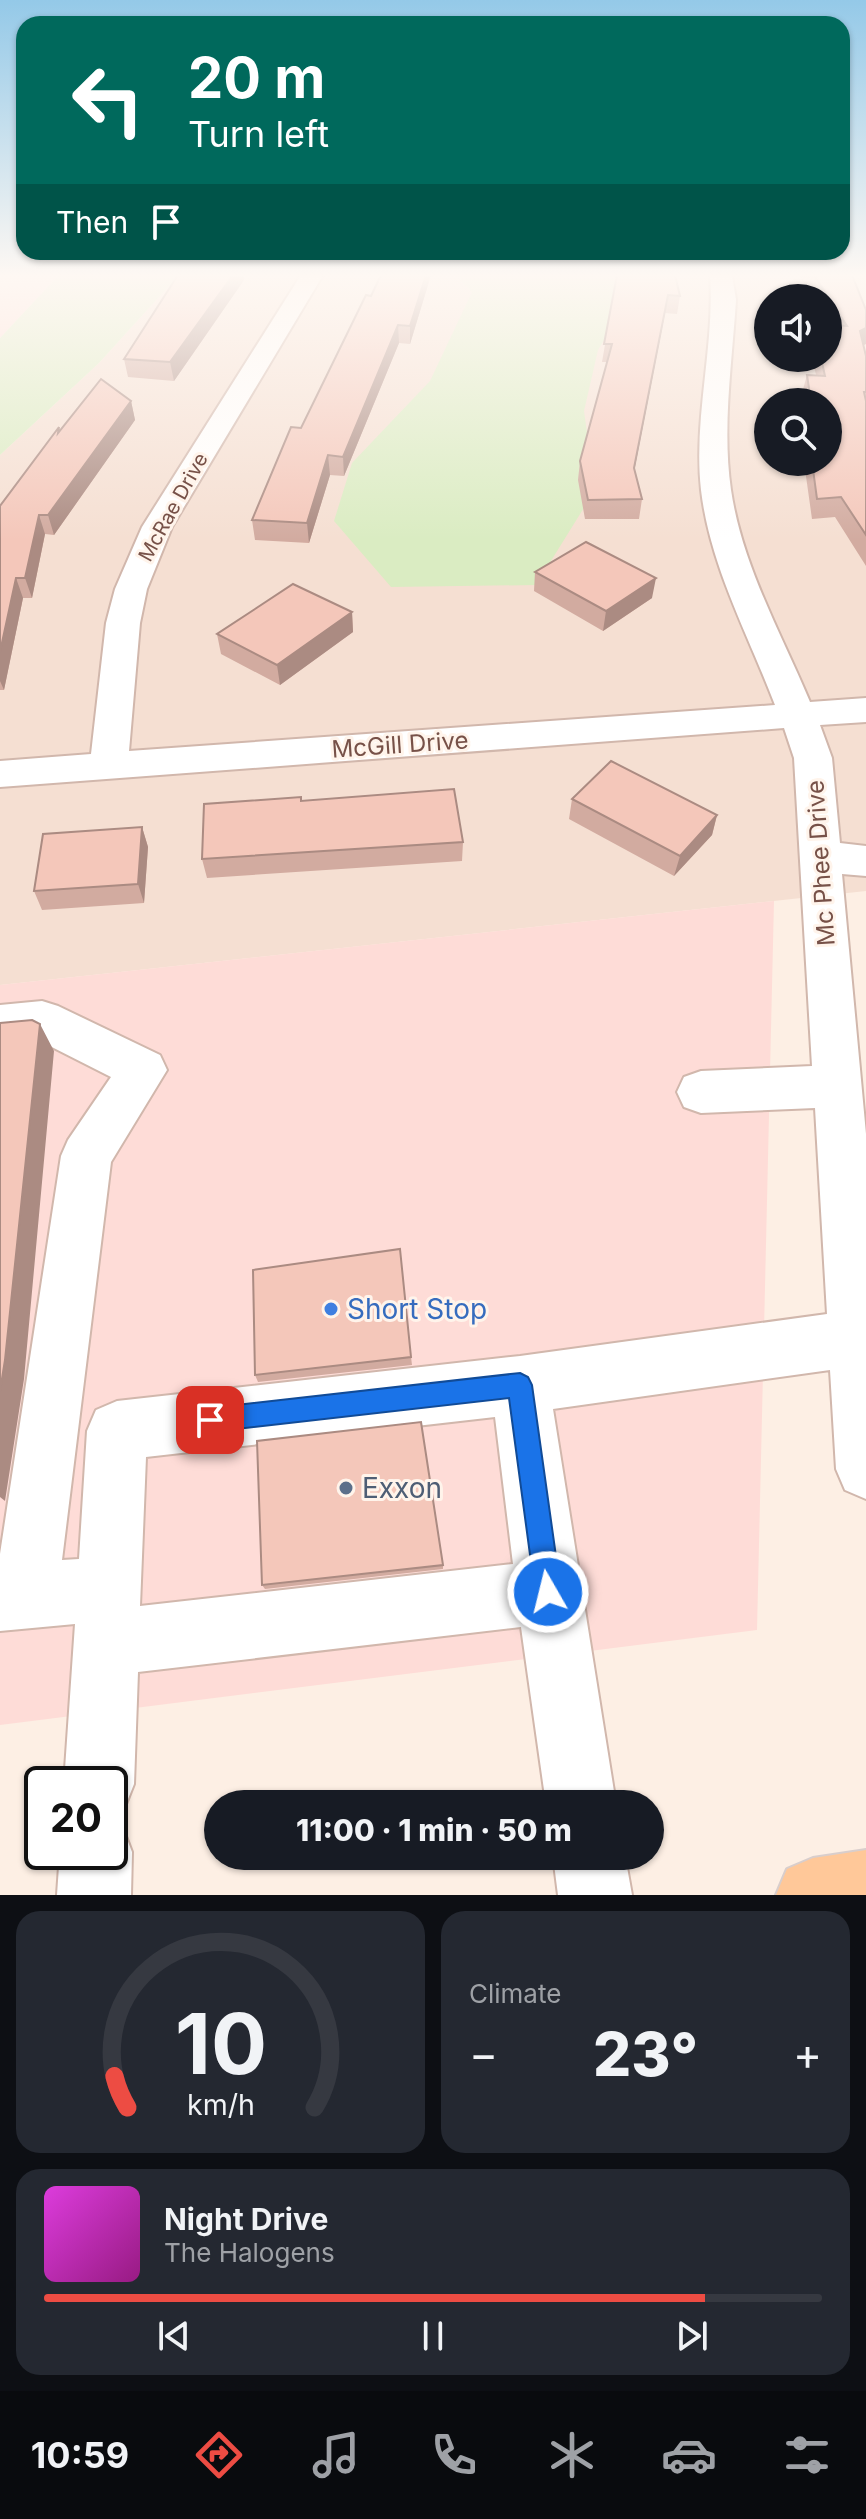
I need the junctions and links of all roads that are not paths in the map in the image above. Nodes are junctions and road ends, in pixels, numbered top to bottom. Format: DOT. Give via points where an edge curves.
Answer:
graph roads {
  1 [pos="258,363"];
  2 [pos="720,363"];
  3 [pos="866,710"];
  4 [pos="799,715"];
  5 [pos="109,766"];
  6 [pos="0,774"];
  7 [pos="843,859"];
  8 [pos="0,1024"];
  9 [pos="838,1086"];
  10 [pos="701,1092"];
  11 [pos="856,1338"];
  12 [pos="520,1385"];
  13 [pos="866,1469"];
  14 [pos="548,1592"];
  15 [pos="13,1597"];
  16 [pos="108,1616"];
  17 [pos="100,1766"];
  18 [pos="579,1790"];
  19 [pos="95,1870"];
  20 [pos="591,1870"];
  21 [pos="866,1887"];
  22 [pos="94,1895"];
  23 [pos="595,1895"];
  24 [pos="813,1895"];
  1 -- 5 [label="street, McRae Drive" via="143,557 123,623"];
  2 -- 4 [label="street, Mc Phee Drive" via="715,457 719,510 735,570"];
  3 -- 4 [label="street, McGill Drive"];
  4 -- 5 [label="street, McGill Drive"];
  4 -- 7 [label="street, Mc Phee Drive"];
  5 -- 6 [label="street, McGill Drive"];
  7 -- 9 [label="street, Mc Phee Drive"];
  8 -- 15 [label="street" via="42,1020 143,1070 86,1156"];
  9 -- 10 [label="street"];
  9 -- 11 [label="street, Mc Phee Drive"];
  11 -- 12 [label="street"];
  11 -- 13 [label="street, Mc Phee Drive"];
  12 -- 14 [label="street"];
  12 -- 16 [label="street" via="117,1431"];
  14 -- 16 [label="street"];
  14 -- 18 [label="street"];
  15 -- 16 [label="street"];
  16 -- 17 [label="street"];
  19 -- 22 [label="street"];
  20 -- 23 [label="street"];
  21 -- 24 [label="main road"];
}
